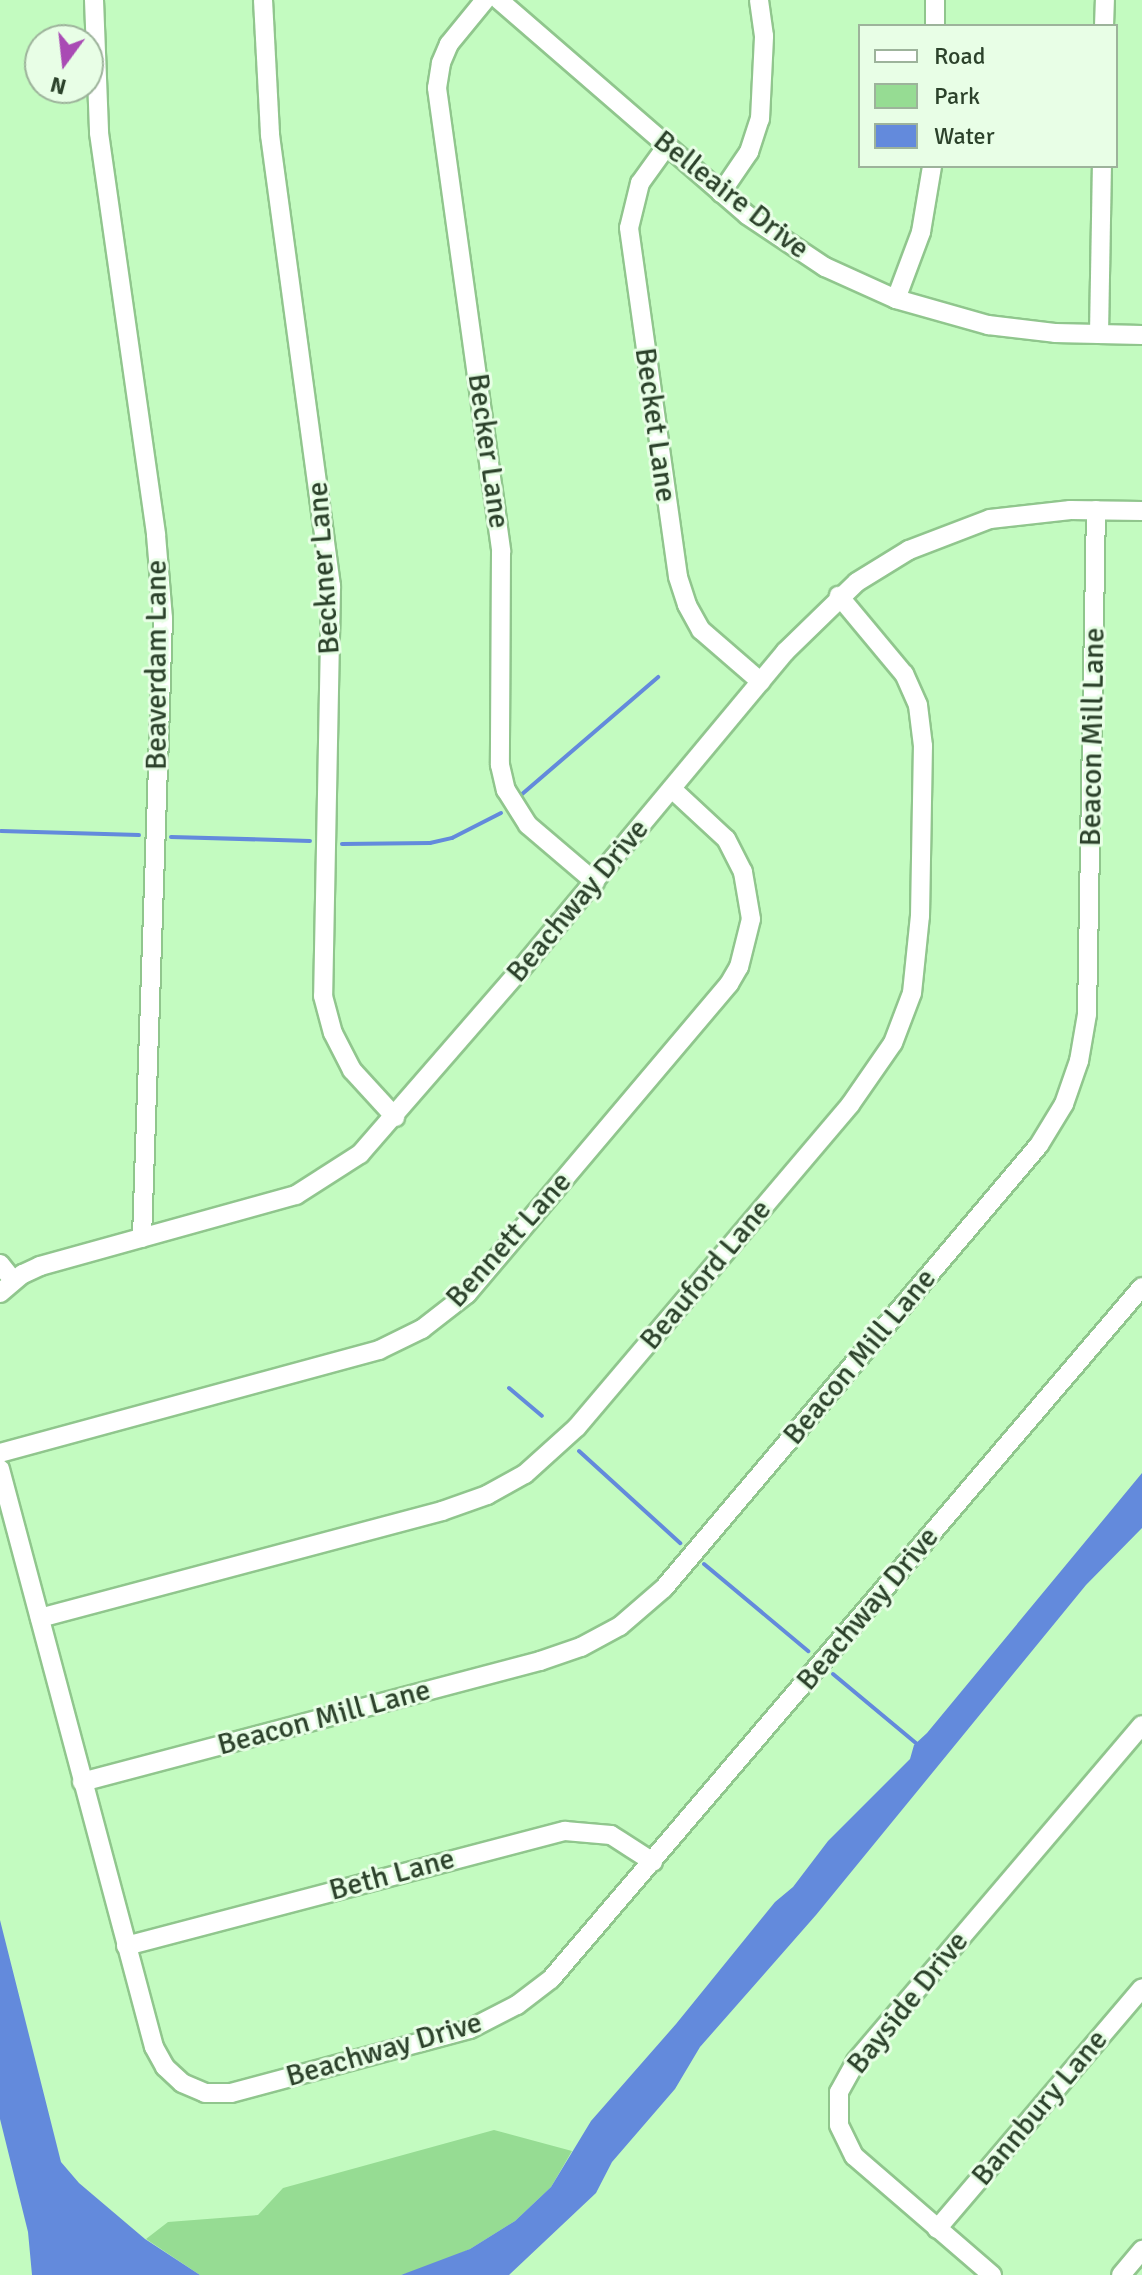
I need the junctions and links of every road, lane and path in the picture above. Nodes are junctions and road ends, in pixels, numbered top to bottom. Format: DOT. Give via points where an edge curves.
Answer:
graph roads {
  1 [pos="94,0"];
  2 [pos="263,0"];
  3 [pos="485,0"];
  4 [pos="499,0"];
  5 [pos="759,0"];
  6 [pos="935,0"];
  7 [pos="1105,0"];
  8 [pos="935,24"];
  9 [pos="1104,24"];
  10 [pos="666,147"];
  11 [pos="932,168"];
  12 [pos="1102,168"];
  13 [pos="721,193"];
  14 [pos="896,299"];
  15 [pos="1099,334"];
  16 [pos="1142,335"];
  17 [pos="1096,510"];
  18 [pos="1142,511"];
  19 [pos="839,596"];
  20 [pos="761,682"];
  21 [pos="672,789"];
  22 [pos="595,882"];
  23 [pos="395,1117"];
  24 [pos="142,1238"];
  25 [pos="0,1264"];
  26 [pos="7,1286"];
  27 [pos="1142,1287"];
  28 [pos="0,1453"];
  29 [pos="0,1469"];
  30 [pos="40,1618"];
  31 [pos="1142,1725"];
  32 [pos="82,1782"];
  33 [pos="653,1862"];
  34 [pos="126,1946"];
  35 [pos="1142,1988"];
  36 [pos="937,2229"];
  37 [pos="1142,2250"];
  38 [pos="992,2275"];
  39 [pos="1121,2275"];
  1 -- 24 [label="street, Beaverdam Lane" via="97,119 163,618"];
  2 -- 23 [label="street, Beckner Lane" via="270,135 331,586 323,996 333,1033 352,1070"];
  3 -- 22 [label="street, Becker Lane" via="449,44 437,88 500,543 500,765 506,790 528,825"];
  4 -- 10 [label="street, Belleaire Drive"];
  5 -- 13 [label="street" via="764,36 760,119 749,152"];
  6 -- 8 [label="street"];
  7 -- 9 [label="street"];
  10 -- 13 [label="street, Belleaire Drive"];
  10 -- 20 [label="street, Becket Lane" via="640,183 629,228 678,577 701,630"];
  11 -- 14 [label="street" via="921,232"];
  12 -- 15 [label="street"];
  13 -- 14 [label="street, Belleaire Drive" via="798,251"];
  14 -- 15 [label="street, Belleaire Drive" via="988,325"];
  15 -- 16 [label="street, Belleaire Drive"];
  17 -- 18 [label="street, Beachway Drive"];
  17 -- 19 [label="street, Beachway Drive" via="990,519 948,532 890,560"];
  17 -- 32 [label="street, Beacon Mill Lane" via="1087,1014 1064,1104 1039,1145 664,1588 620,1626 540,1661"];
  19 -- 20 [label="street, Beachway Drive"];
  19 -- 30 [label="street, Beauford Lane" via="904,674 918,705 923,746 920,916 912,993 893,1043 850,1105 577,1427 525,1474 442,1511"];
  20 -- 21 [label="street, Beachway Drive"];
  21 -- 22 [label="street, Beachway Drive"];
  21 -- 28 [label="street, Bennett Lane" via="726,839 743,872 751,919 739,967 467,1294 422,1329 379,1350"];
  22 -- 23 [label="street, Beachway Drive"];
  23 -- 24 [label="street, Beachway Drive" via="360,1154 309,1189"];
  24 -- 26 [label="street, Beachway Drive" via="52,1262"];
  25 -- 26 [label="street"];
  27 -- 33 [label="street, Beachway Drive"];
  29 -- 30 [label="street, Beachway Drive"];
  30 -- 32 [label="street, Beachway Drive"];
  31 -- 36 [label="street, Bayside Drive" via="856,2061 842,2084 838,2118 849,2150"];
  32 -- 34 [label="street, Beachway Drive"];
  33 -- 34 [label="street, Beth Lane" via="611,1835 565,1831"];
  33 -- 34 [label="street, Beachway Drive" via="551,1979 494,2018 447,2036 231,2093 197,2091 165,2067 148,2030"];
  35 -- 36 [label="street, Bannbury Lane"];
  36 -- 38 [label="street, Bayside Drive"];
  37 -- 39 [label="street"];
}
